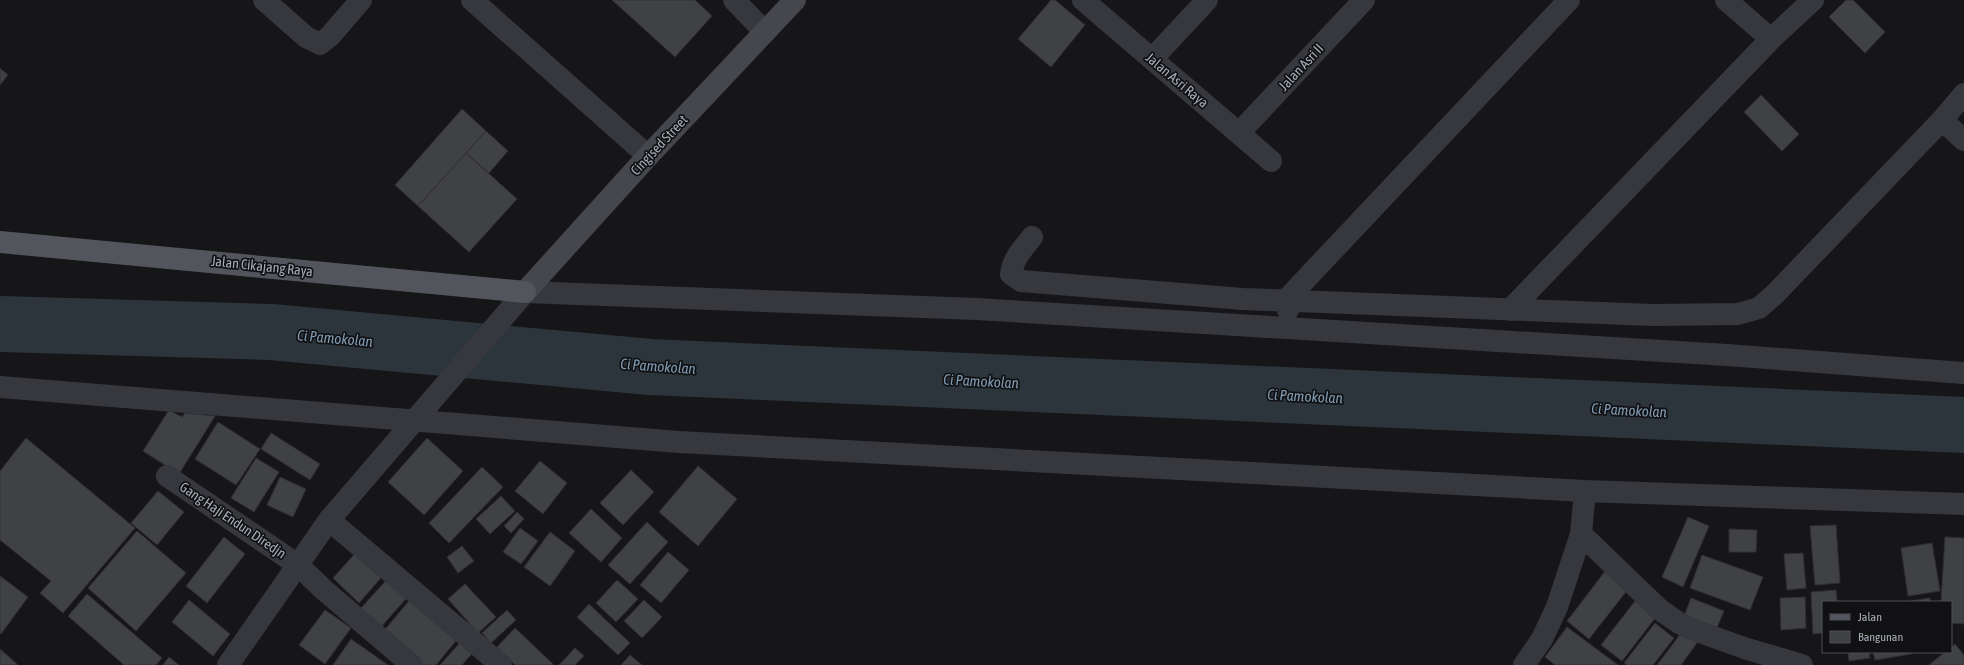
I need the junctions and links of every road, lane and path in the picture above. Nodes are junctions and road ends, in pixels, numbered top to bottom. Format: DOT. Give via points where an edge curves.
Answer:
graph roads {
  1 [pos="264,0"];
  2 [pos="361,0"];
  3 [pos="472,0"];
  4 [pos="734,0"];
  5 [pos="795,0"];
  6 [pos="1083,0"];
  7 [pos="1207,0"];
  8 [pos="1364,0"];
  9 [pos="1569,0"];
  10 [pos="1726,0"];
  11 [pos="1813,0"];
  12 [pos="765,32"];
  13 [pos="1771,39"];
  14 [pos="1152,58"];
  15 [pos="1964,94"];
  16 [pos="1942,120"];
  17 [pos="1239,133"];
  18 [pos="1964,140"];
  19 [pos="648,156"];
  20 [pos="1271,161"];
  21 [pos="1032,237"];
  22 [pos="0,242"];
  23 [pos="524,292"];
  24 [pos="1243,299"];
  25 [pos="1286,300"];
  26 [pos="1510,310"];
  27 [pos="1244,326"];
  28 [pos="1290,330"];
  29 [pos="1964,356"];
  30 [pos="1955,372"];
  31 [pos="0,388"];
  32 [pos="416,420"];
  33 [pos="167,476"];
  34 [pos="1585,491"];
  35 [pos="1964,504"];
  36 [pos="329,520"];
  37 [pos="1581,534"];
  38 [pos="298,565"];
  39 [pos="228,665"];
  40 [pos="412,665"];
  41 [pos="501,665"];
  42 [pos="1524,665"];
  43 [pos="1802,665"];
  1 -- 2 [label="street" via="306,37 320,44"];
  3 -- 19 [label="street"];
  4 -- 12 [label="street"];
  5 -- 12 [label="main road, Cingised Street"];
  6 -- 14 [label="street, Jalan Asri Raya"];
  7 -- 14 [label="street"];
  8 -- 17 [label="street, Jalan Asri II"];
  9 -- 25 [label="street"];
  10 -- 13 [label="street"];
  11 -- 13 [label="street"];
  12 -- 19 [label="main road, Cingised Street"];
  13 -- 26 [label="street"];
  14 -- 17 [label="street, Jalan Asri Raya"];
  15 -- 16 [label="street"];
  16 -- 18 [label="street"];
  16 -- 26 [label="street" via="1759,308 1726,316"];
  17 -- 20 [label="street, Jalan Asri Raya"];
  19 -- 23 [label="main road, Cingised Street"];
  21 -- 24 [label="street" via="1012,265 1011,274 1021,281"];
  22 -- 23 [label="main road, Jalan Cikajang Raya"];
  23 -- 27 [label="street" via="976,308"];
  23 -- 32 [label="street"];
  24 -- 25 [label="street"];
  24 -- 27 [label="street"];
  25 -- 26 [label="street"];
  25 -- 28 [label="street"];
  27 -- 28 [label="street"];
  28 -- 30 [label="street" via="1727,355"];
  29 -- 30 [label="street"];
  31 -- 32 [label="street"];
  32 -- 34 [label="street" via="679,442"];
  32 -- 36 [label="street"];
  33 -- 38 [label="street, Gang Haji Endun Diredjn"];
  34 -- 35 [label="street"];
  34 -- 37 [label="street"];
  36 -- 38 [label="street"];
  36 -- 41 [label="street"];
  37 -- 42 [label="street" via="1557,607 1542,639"];
  37 -- 43 [label="street" via="1659,609 1679,623 1744,648"];
  38 -- 39 [label="street"];
  38 -- 40 [label="street, Gang Haji Endun Diredjn"];
}
